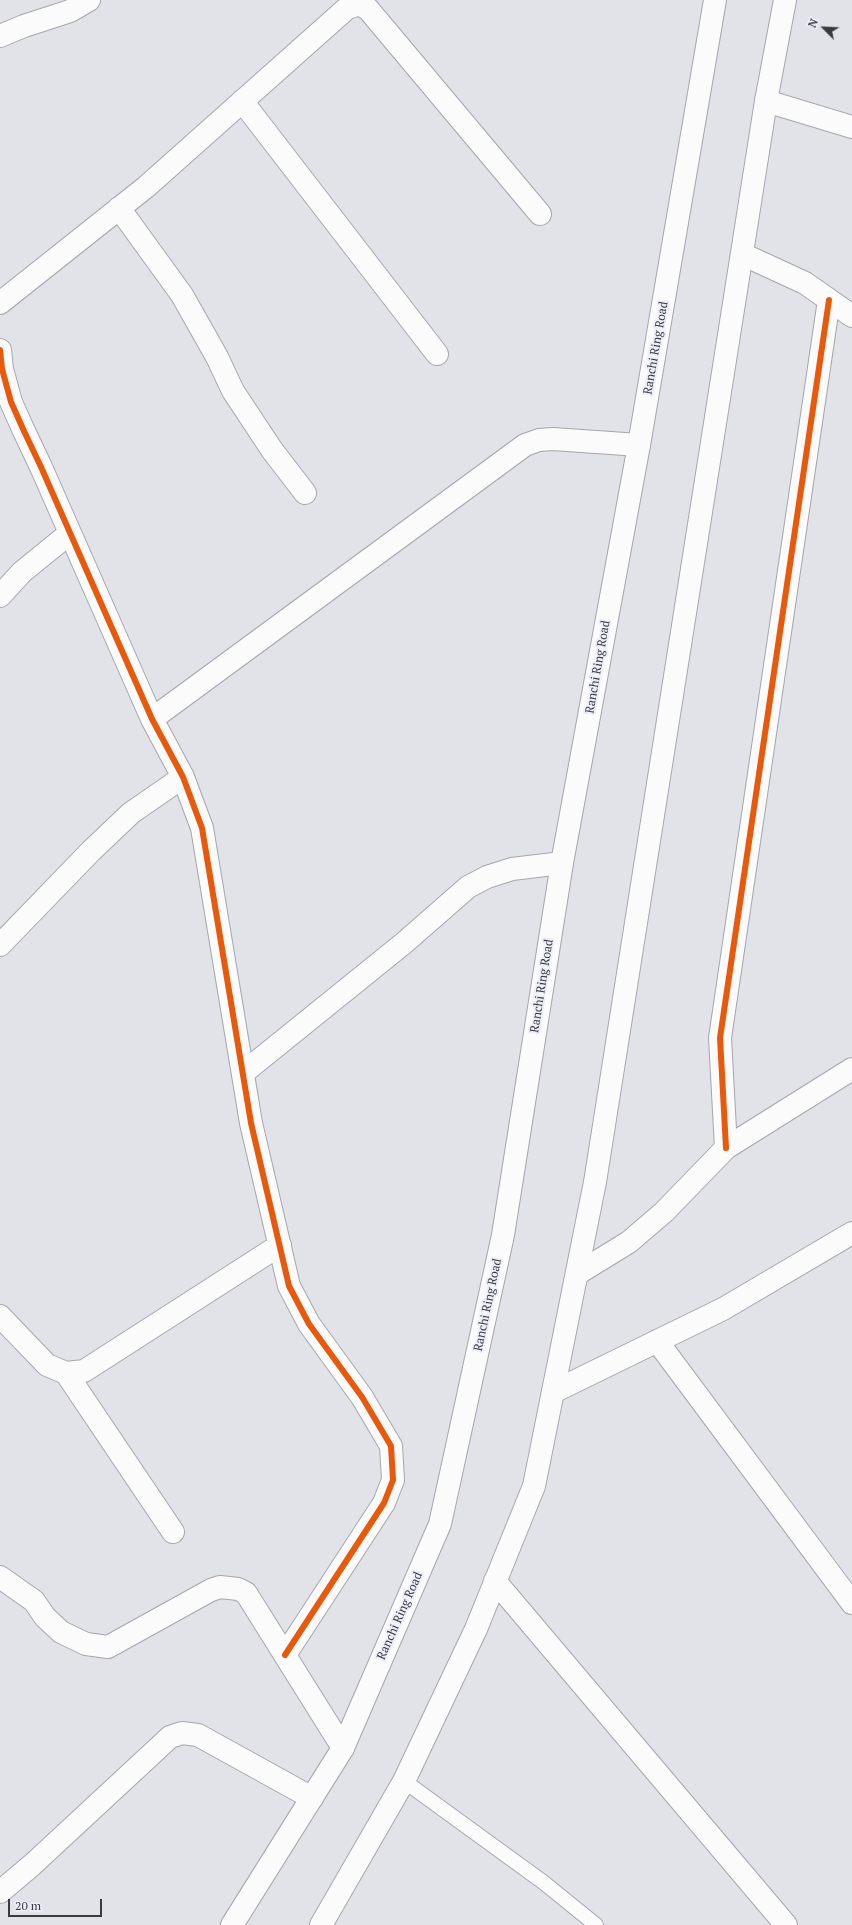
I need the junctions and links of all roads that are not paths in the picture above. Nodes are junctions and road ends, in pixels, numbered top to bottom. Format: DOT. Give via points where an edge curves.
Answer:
graph roads {
  1 [pos="90,0"];
  2 [pos="715,0"];
  3 [pos="785,0"];
  4 [pos="358,2"];
  5 [pos="0,36"];
  6 [pos="242,101"];
  7 [pos="766,101"];
  8 [pos="852,127"];
  9 [pos="119,208"];
  10 [pos="540,214"];
  11 [pos="742,254"];
  12 [pos="829,300"];
  13 [pos="0,303"];
  14 [pos="852,316"];
  15 [pos="0,350"];
  16 [pos="437,354"];
  17 [pos="639,445"];
  18 [pos="304,493"];
  19 [pos="70,533"];
  20 [pos="0,596"];
  21 [pos="152,719"];
  22 [pos="184,777"];
  23 [pos="562,863"];
  24 [pos="0,945"];
  25 [pos="852,1069"];
  26 [pos="243,1073"];
  27 [pos="726,1148"];
  28 [pos="852,1233"];
  29 [pos="280,1245"];
  30 [pos="577,1274"];
  31 [pos="0,1316"];
  32 [pos="657,1341"];
  33 [pos="66,1373"];
  34 [pos="553,1392"];
  35 [pos="173,1532"];
  36 [pos="0,1577"];
  37 [pos="495,1581"];
  38 [pos="852,1603"];
  39 [pos="285,1655"];
  40 [pos="343,1748"];
  41 [pos="404,1781"];
  42 [pos="312,1798"];
  43 [pos="0,1892"];
  44 [pos="232,1925"];
  45 [pos="321,1925"];
  46 [pos="596,1925"];
  47 [pos="786,1925"];
  1 -- 5 [label="street" via="70,11"];
  2 -- 17 [label="street, Ranchi Ring Road"];
  3 -- 7 [label="street"];
  4 -- 6 [label="street" via="346,9"];
  4 -- 10 [label="street" via="368,9"];
  6 -- 9 [label="street"];
  6 -- 16 [label="street"];
  7 -- 8 [label="street"];
  7 -- 11 [label="street"];
  9 -- 13 [label="street"];
  9 -- 18 [label="street" via="182,295 217,357 232,391"];
  11 -- 12 [label="street" via="805,283"];
  11 -- 30 [label="street" via="595,1182"];
  12 -- 14 [label="street"];
  12 -- 27 [label="street" via="720,1038"];
  15 -- 19 [label="street" via="11,402"];
  17 -- 21 [label="street" via="553,439 525,445"];
  17 -- 23 [label="street, Ranchi Ring Road"];
  19 -- 20 [label="street" via="22,572"];
  19 -- 21 [label="street"];
  21 -- 22 [label="street"];
  22 -- 24 [label="street" via="131,813"];
  22 -- 26 [label="street" via="202,828"];
  23 -- 26 [label="street" via="512,869 487,877 468,887 404,943"];
  23 -- 40 [label="street, Ranchi Ring Road" via="503,1235 440,1524"];
  25 -- 27 [label="street"];
  26 -- 29 [label="street" via="251,1123"];
  27 -- 30 [label="street" via="664,1212 629,1242"];
  28 -- 32 [label="street" via="723,1309"];
  29 -- 33 [label="street" via="84,1371"];
  29 -- 39 [label="street" via="290,1286 299,1306 309,1324 362,1397 391,1446 393,1461 393,1480 384,1503"];
  30 -- 34 [label="street"];
  31 -- 33 [label="street" via="47,1365"];
  32 -- 34 [label="street"];
  32 -- 38 [label="street"];
  33 -- 35 [label="street"];
  34 -- 37 [label="street" via="534,1486"];
  36 -- 39 [label="street" via="34,1601 45,1617 61,1632 86,1644 108,1647 211,1590 229,1587 238,1589 246,1593"];
  37 -- 41 [label="street" via="476,1629"];
  37 -- 47 [label="street"];
  39 -- 40 [label="street"];
  40 -- 42 [label="street, Ranchi Ring Road"];
  41 -- 45 [label="street"];
  41 -- 46 [label="lane" via="543,1882"];
  42 -- 43 [label="street" via="198,1735 182,1733 170,1737"];
  42 -- 44 [label="street, Ranchi Ring Road"];
}
